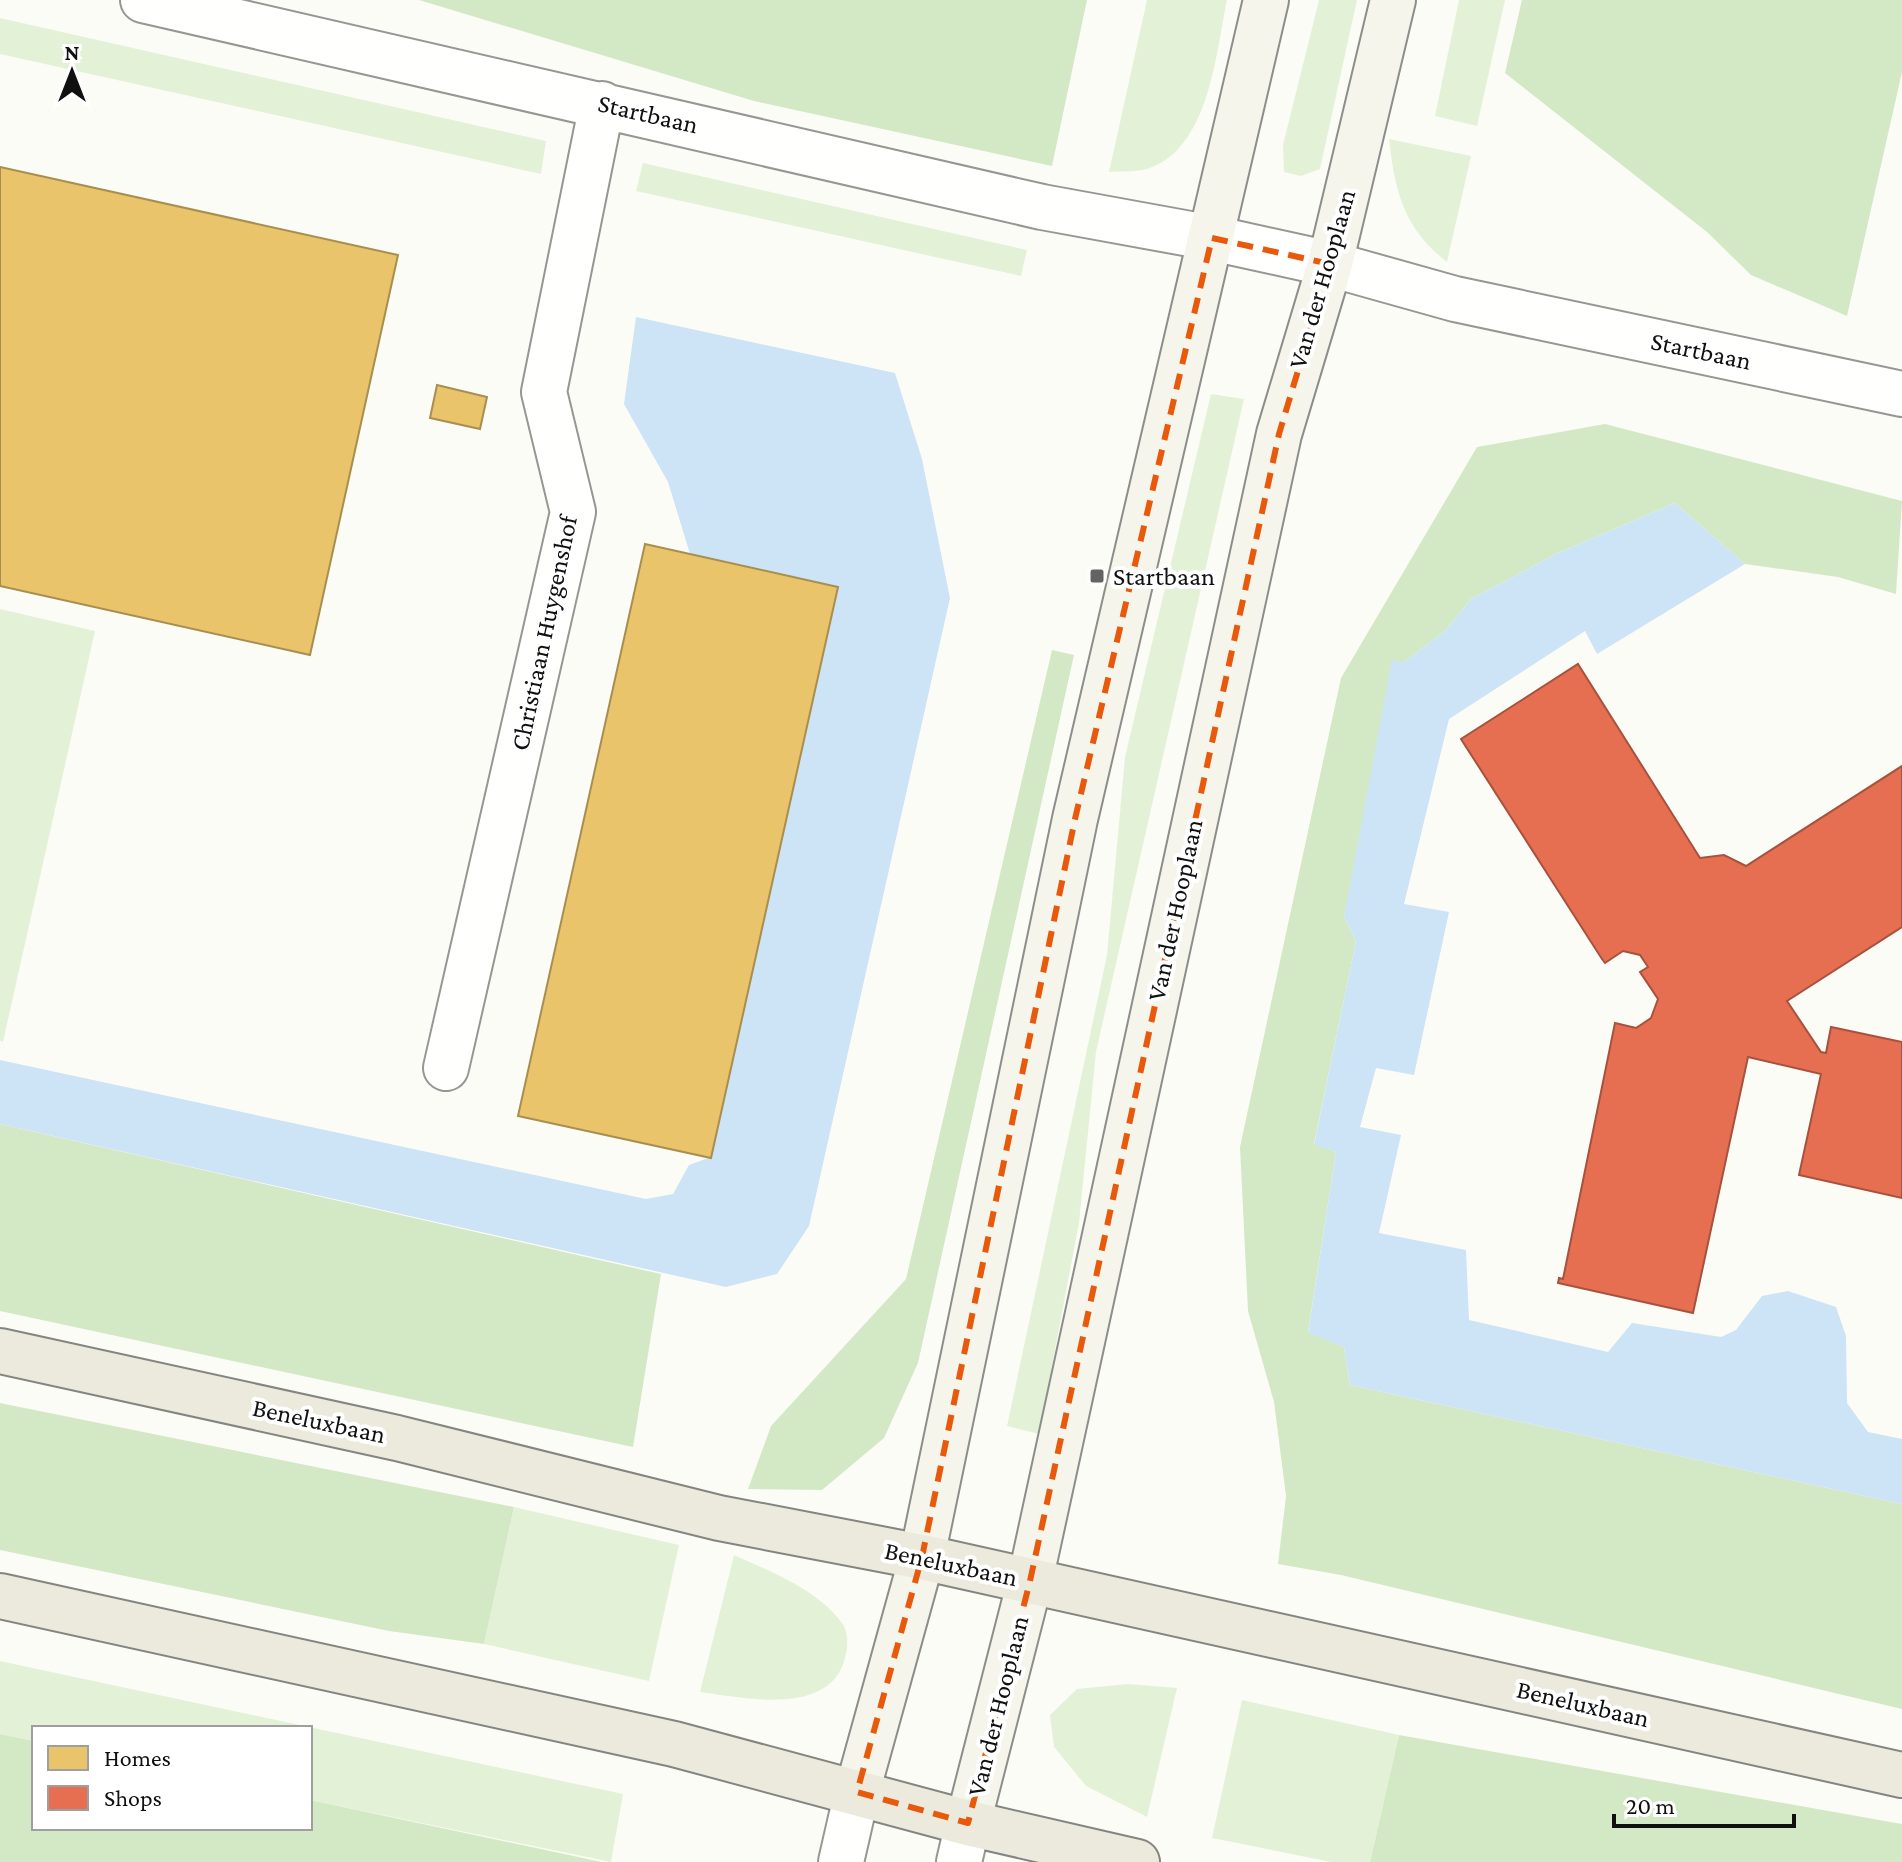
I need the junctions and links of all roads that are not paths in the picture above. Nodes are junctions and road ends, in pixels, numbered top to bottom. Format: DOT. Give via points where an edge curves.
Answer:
graph roads {
  1 [pos="143,0"];
  2 [pos="1266,0"];
  3 [pos="1393,0"];
  4 [pos="602,104"];
  5 [pos="1212,238"];
  6 [pos="1330,264"];
  7 [pos="1902,394"];
  8 [pos="446,1068"];
  9 [pos="0,1351"];
  10 [pos="922,1557"];
  11 [pos="1030,1581"];
  12 [pos="0,1596"];
  13 [pos="1902,1775"];
  14 [pos="857,1792"];
  15 [pos="963,1842"];
  16 [pos="841,1862"];
  17 [pos="1137,1862"];
  1 -- 4 [label="street, Startbaan"];
  2 -- 5 [label="street"];
  3 -- 6 [label="street, Van der Hooplaan"];
  4 -- 5 [label="street, Startbaan" via="1042,207"];
  4 -- 8 [label="street, Christiaan Huygenshof" via="544,392 573,512"];
  5 -- 6 [label="street, Startbaan"];
  5 -- 10 [label="street" via="1075,819"];
  6 -- 7 [label="street, Startbaan" via="1455,299"];
  6 -- 11 [label="street, Van der Hooplaan" via="1279,434"];
  9 -- 10 [label="main road, Beneluxbaan" via="397,1438 719,1518"];
  10 -- 11 [label="main road, Beneluxbaan"];
  10 -- 14 [label="street"];
  11 -- 13 [label="main road, Beneluxbaan"];
  11 -- 15 [label="street, Van der Hooplaan"];
  12 -- 14 [label="main road" via="674,1744"];
  14 -- 15 [label="main road"];
  14 -- 16 [label="street"];
  15 -- 17 [label="main road"];
}
